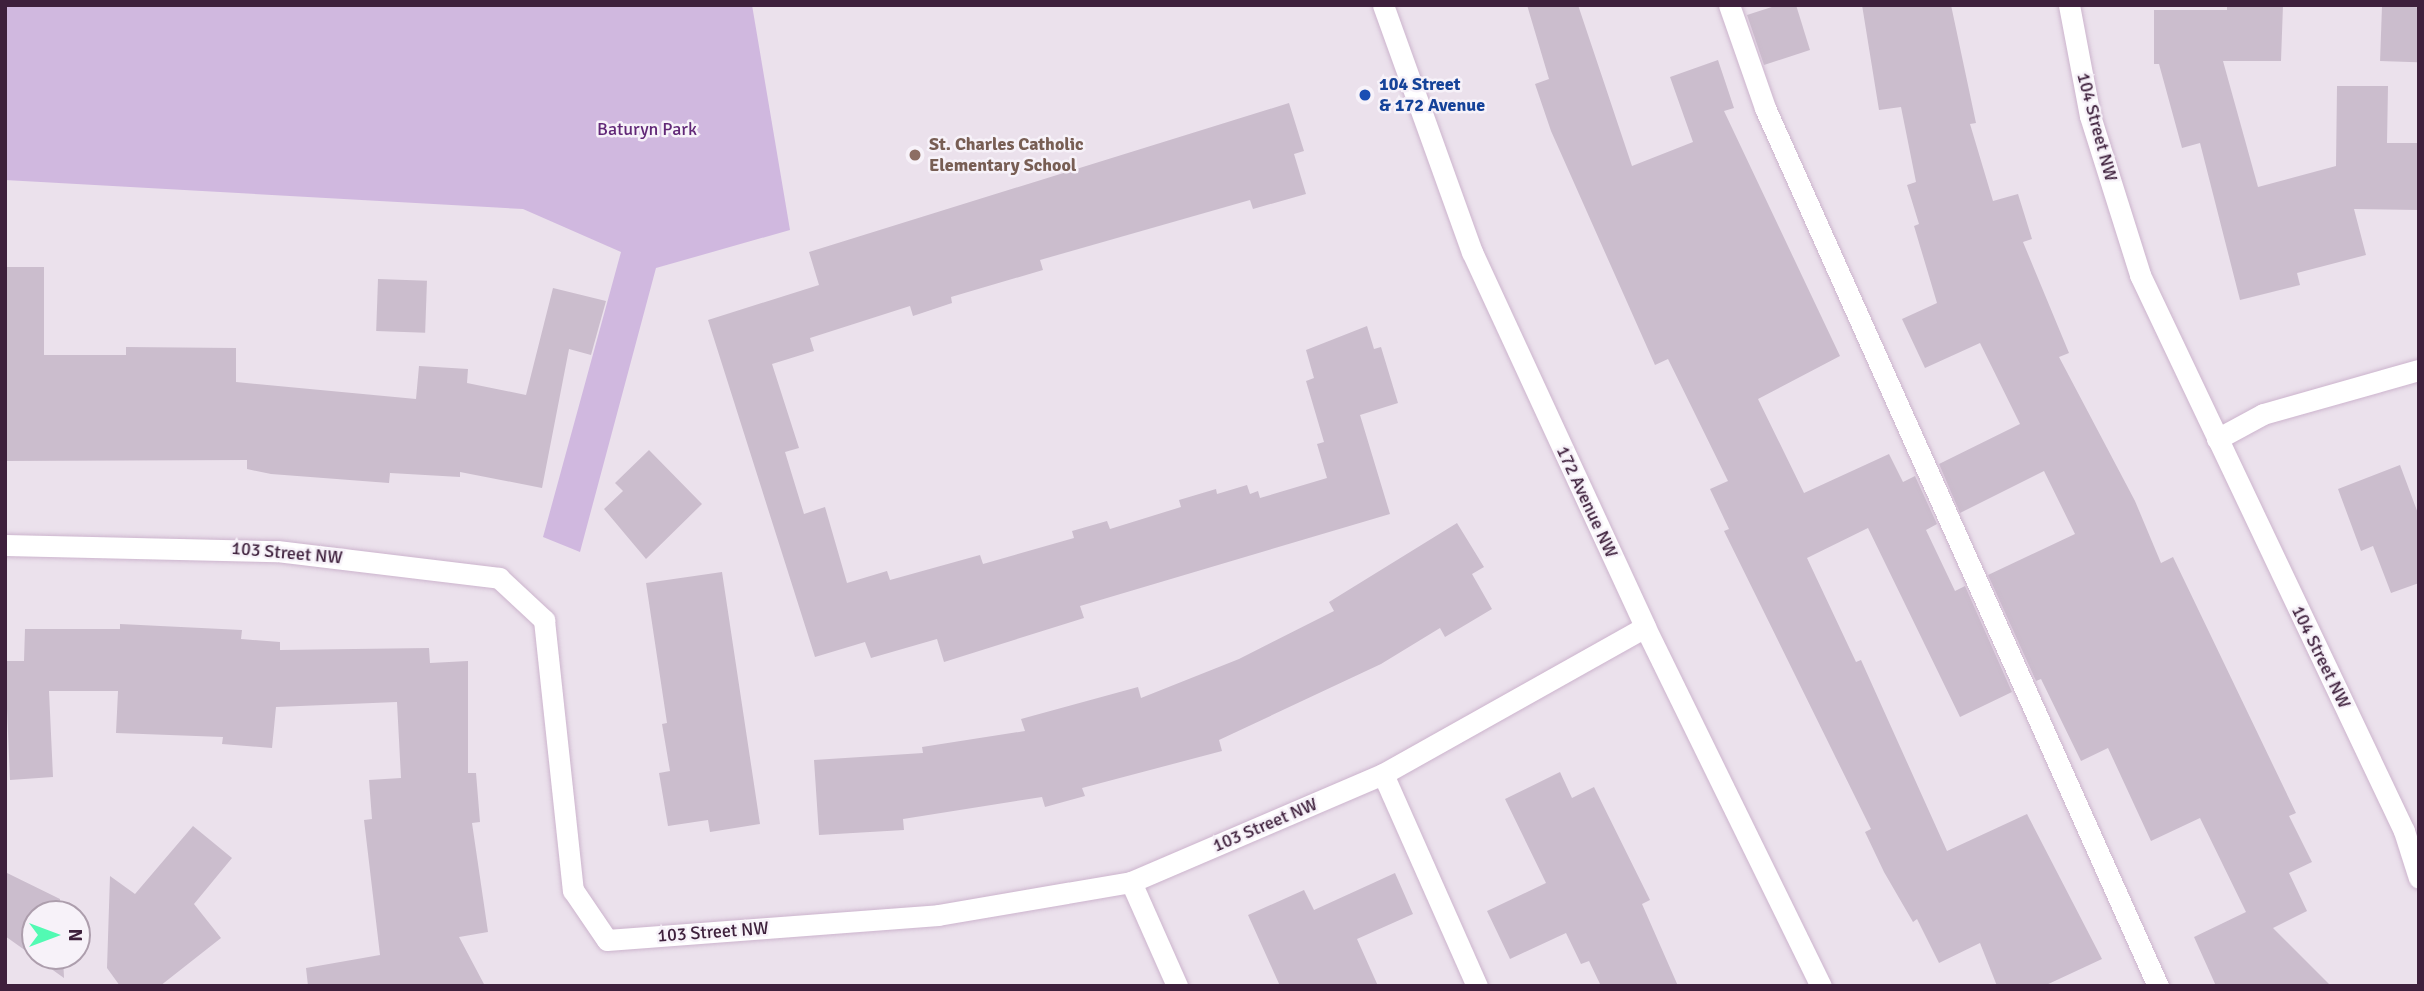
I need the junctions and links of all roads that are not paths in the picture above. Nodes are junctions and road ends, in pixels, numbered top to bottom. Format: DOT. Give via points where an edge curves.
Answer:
graph roads {
  1 [pos="1383,5"];
  2 [pos="1730,5"];
  3 [pos="2069,5"];
  4 [pos="2419,370"];
  5 [pos="2217,439"];
  6 [pos="5,545"];
  7 [pos="1645,627"];
  8 [pos="1383,774"];
  9 [pos="2419,878"];
  10 [pos="1131,882"];
  11 [pos="1177,986"];
  12 [pos="1478,986"];
  13 [pos="1821,986"];
  14 [pos="2158,986"];
  1 -- 7 [label="street, 172 Avenue NW" via="1448,197"];
  2 -- 14 [label="street" via="1765,108"];
  3 -- 5 [label="street, 104 Street NW" via="2090,116 2140,275"];
  4 -- 5 [label="street" via="2263,414"];
  5 -- 9 [label="street, 104 Street NW" via="2404,831"];
  6 -- 10 [label="street, 103 Street NW" via="278,551 499,578 544,620 573,890 607,940 938,915"];
  7 -- 8 [label="street, 103 Street NW"];
  7 -- 13 [label="street, 172 Avenue NW"];
  8 -- 10 [label="street, 103 Street NW"];
  8 -- 12 [label="street"];
  10 -- 11 [label="street"];
}
